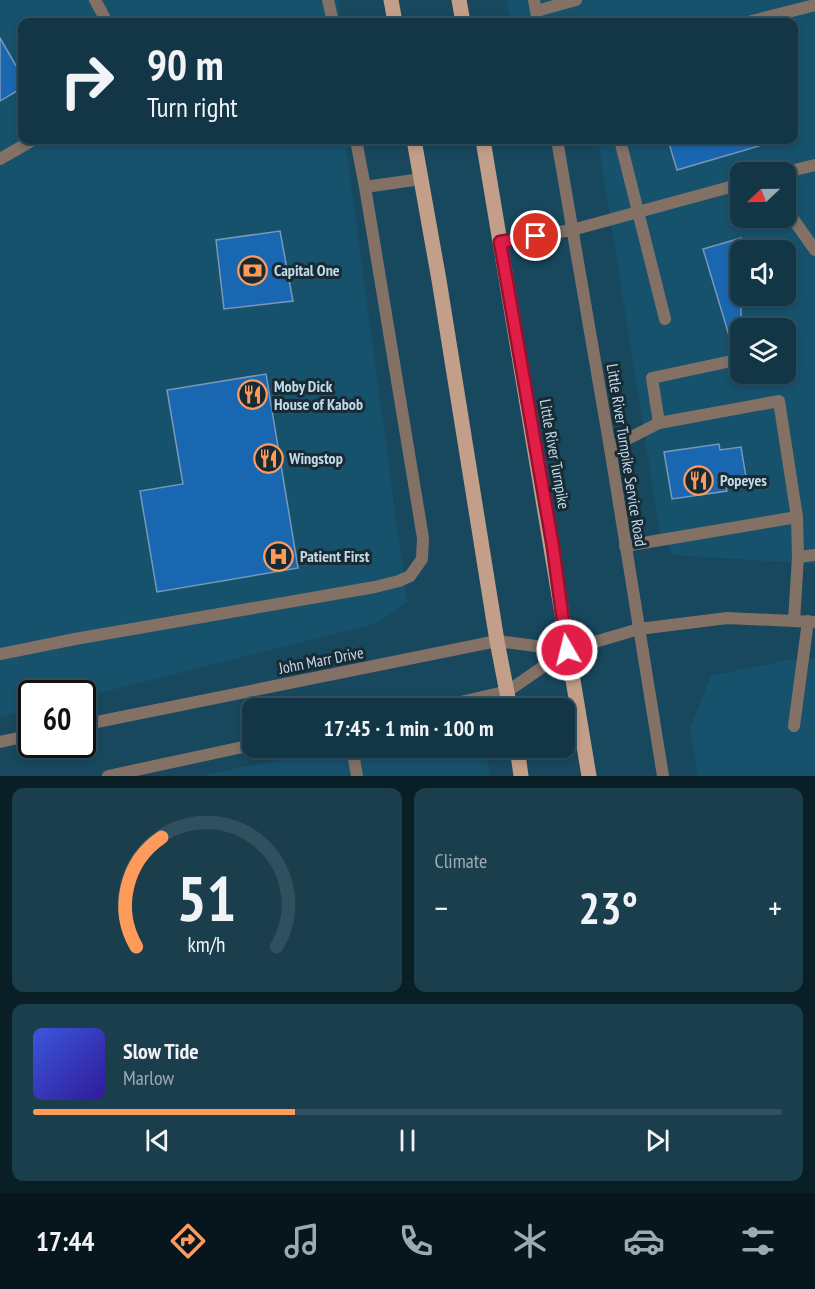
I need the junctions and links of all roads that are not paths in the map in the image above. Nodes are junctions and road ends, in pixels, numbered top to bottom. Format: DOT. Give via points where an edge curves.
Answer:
graph roads {
  1 [pos="95,0"];
  2 [pos="328,0"];
  3 [pos="391,0"];
  4 [pos="459,0"];
  5 [pos="576,0"];
  6 [pos="815,4"];
  7 [pos="536,11"];
  8 [pos="105,18"];
  9 [pos="332,18"];
  10 [pos="393,18"];
  11 [pos="462,18"];
  12 [pos="763,18"];
  13 [pos="26,144"];
  14 [pos="357,144"];
  15 [pos="415,144"];
  16 [pos="484,144"];
  17 [pos="558,144"];
  18 [pos="621,144"];
  19 [pos="0,159"];
  20 [pos="815,165"];
  21 [pos="796,170"];
  22 [pos="421,179"];
  23 [pos="365,187"];
  24 [pos="730,187"];
  25 [pos="638,212"];
  26 [pos="796,223"];
  27 [pos="572,230"];
  28 [pos="500,242"];
  29 [pos="815,250"];
  30 [pos="665,319"];
  31 [pos="730,361"];
  32 [pos="659,423"];
  33 [pos="610,448"];
  34 [pos="796,517"];
  35 [pos="625,546"];
  36 [pos="815,555"];
  37 [pos="798,557"];
  38 [pos="794,621"];
  39 [pos="811,622"];
  40 [pos="639,629"];
  41 [pos="497,641"];
  42 [pos="567,650"];
  43 [pos="0,654"];
  44 [pos="508,691"];
  45 [pos="478,698"];
  46 [pos="509,698"];
  47 [pos="96,722"];
  48 [pos="794,726"];
  49 [pos="18,738"];
  50 [pos="0,742"];
  51 [pos="242,748"];
  52 [pos="354,758"];
  53 [pos="519,758"];
  54 [pos="155,771"];
  55 [pos="108,776"];
  56 [pos="357,776"];
  57 [pos="522,776"];
  58 [pos="589,776"];
  59 [pos="663,776"];
  1 -- 8 [label="street"];
  2 -- 9 [label="street"];
  3 -- 10 [label="main road"];
  4 -- 11 [label="main road"];
  5 -- 7 [label="street"];
  6 -- 12 [label="street"];
  13 -- 19 [label="street"];
  14 -- 23 [label="street"];
  15 -- 22 [label="main road"];
  16 -- 28 [label="main road, Little River Turnpike"];
  17 -- 27 [label="street, Little River Turnpike Service Road"];
  18 -- 25 [label="street"];
  20 -- 21 [label="street"];
  22 -- 23 [label="street"];
  22 -- 41 [label="main road"];
  23 -- 43 [label="street" via="423,538 422,559 410,576 375,587"];
  24 -- 25 [label="street"];
  25 -- 27 [label="street"];
  25 -- 30 [label="street"];
  26 -- 29 [label="street"];
  27 -- 28 [label="street"];
  27 -- 33 [label="street, Little River Turnpike Service Road"];
  28 -- 42 [label="main road, Little River Turnpike"];
  31 -- 32 [label="street" via="652,378"];
  32 -- 33 [label="street"];
  32 -- 34 [label="street" via="779,401"];
  33 -- 35 [label="street, Little River Turnpike Service Road"];
  34 -- 35 [label="street"];
  34 -- 37 [label="street"];
  35 -- 40 [label="street, Little River Turnpike Service Road"];
  36 -- 37 [label="street"];
  37 -- 38 [label="street"];
  38 -- 39 [label="street, John Marr Drive"];
  38 -- 40 [label="street, John Marr Drive" via="727,618"];
  39 -- 48 [label="street"];
  40 -- 42 [label="street, John Marr Drive"];
  40 -- 59 [label="street, Little River Turnpike Service Road"];
  41 -- 42 [label="street, John Marr Drive"];
  41 -- 44 [label="main road"];
  41 -- 47 [label="street, John Marr Drive"];
  42 -- 44 [label="street, John Marr Drive"];
  42 -- 58 [label="main road, Little River Turnpike"];
  44 -- 45 [label="street, John Marr Drive"];
  44 -- 46 [label="main road"];
  49 -- 50 [label="street"];
  51 -- 54 [label="street"];
  52 -- 56 [label="street"];
  53 -- 57 [label="main road"];
  54 -- 55 [label="street"];
}
